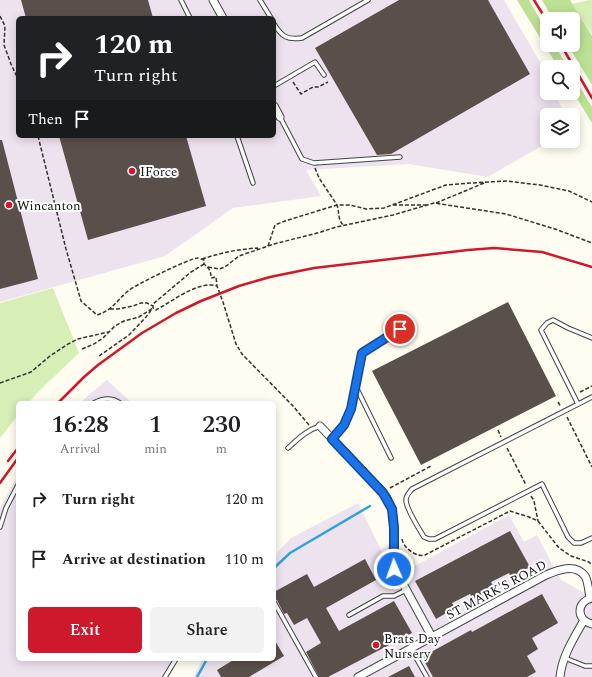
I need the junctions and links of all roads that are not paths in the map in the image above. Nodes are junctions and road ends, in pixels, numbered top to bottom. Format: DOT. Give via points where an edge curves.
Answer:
graph roads {
  1 [pos="181,0"];
  2 [pos="213,0"];
  3 [pos="260,0"];
  4 [pos="368,0"];
  5 [pos="189,16"];
  6 [pos="222,16"];
  7 [pos="270,16"];
  8 [pos="276,27"];
  9 [pos="324,75"];
  10 [pos="276,85"];
  11 [pos="276,110"];
  12 [pos="280,117"];
  13 [pos="238,138"];
  14 [pos="400,157"];
  15 [pos="252,183"];
  16 [pos="400,329"];
  17 [pos="592,338"];
  18 [pos="356,387"];
  19 [pos="592,397"];
  20 [pos="97,401"];
  21 [pos="117,401"];
  22 [pos="578,404"];
  23 [pos="320,426"];
  24 [pos="332,439"];
  25 [pos="288,448"];
  26 [pos="391,458"];
  27 [pos="16,489"];
  28 [pos="0,527"];
  29 [pos="592,538"];
  30 [pos="406,590"];
  31 [pos="591,598"];
  32 [pos="276,606"];
  33 [pos="348,615"];
  34 [pos="584,620"];
  35 [pos="592,624"];
  36 [pos="432,637"];
  37 [pos="411,649"];
  38 [pos="564,658"];
  39 [pos="175,661"];
  40 [pos="592,666"];
  41 [pos="166,677"];
  42 [pos="316,677"];
  43 [pos="358,677"];
  44 [pos="427,677"];
  45 [pos="560,677"];
  1 -- 5 [label="lane"];
  2 -- 6 [label="street"];
  3 -- 7 [label="lane"];
  4 -- 8 [label="lane" via="302,38 293,39 282,35"];
  9 -- 10 [label="lane" via="315,62"];
  11 -- 12 [label="street"];
  12 -- 14 [label="lane" via="302,159 314,163"];
  13 -- 15 [label="lane"];
  16 -- 18 [label="lane" via="362,353"];
  17 -- 22 [label="lane" via="553,320 547,322 541,330"];
  18 -- 24 [label="lane" via="344,425"];
  18 -- 26 [label="lane"];
  19 -- 22 [label="lane"];
  20 -- 21 [label="lane" via="108,398"];
  22 -- 29 [label="lane" via="412,489 406,499 407,506 424,537 435,539 542,484 568,537 574,543 581,544"];
  23 -- 24 [label="street"];
  23 -- 25 [label="lane" via="312,428"];
  24 -- 30 [label="street" via="383,493 392,509 394,569"];
  27 -- 28 [label="lane"];
  30 -- 33 [label="lane" via="394,596 383,596"];
  30 -- 36 [label="street"];
  31 -- 34 [label="street" via="581,606 580,614"];
  31 -- 36 [label="street, ST MARK'S ROAD" via="585,577 576,570 565,568 546,575"];
  32 -- 42 [label="lane"];
  34 -- 35 [label="street"];
  34 -- 38 [label="street"];
  36 -- 37 [label="street, ST MARK'S ROAD"];
  37 -- 43 [label="street, ST MARK'S ROAD"];
  37 -- 44 [label="lane"];
  38 -- 40 [label="lane"];
  38 -- 45 [label="street"];
  39 -- 41 [label="lane"];
}
